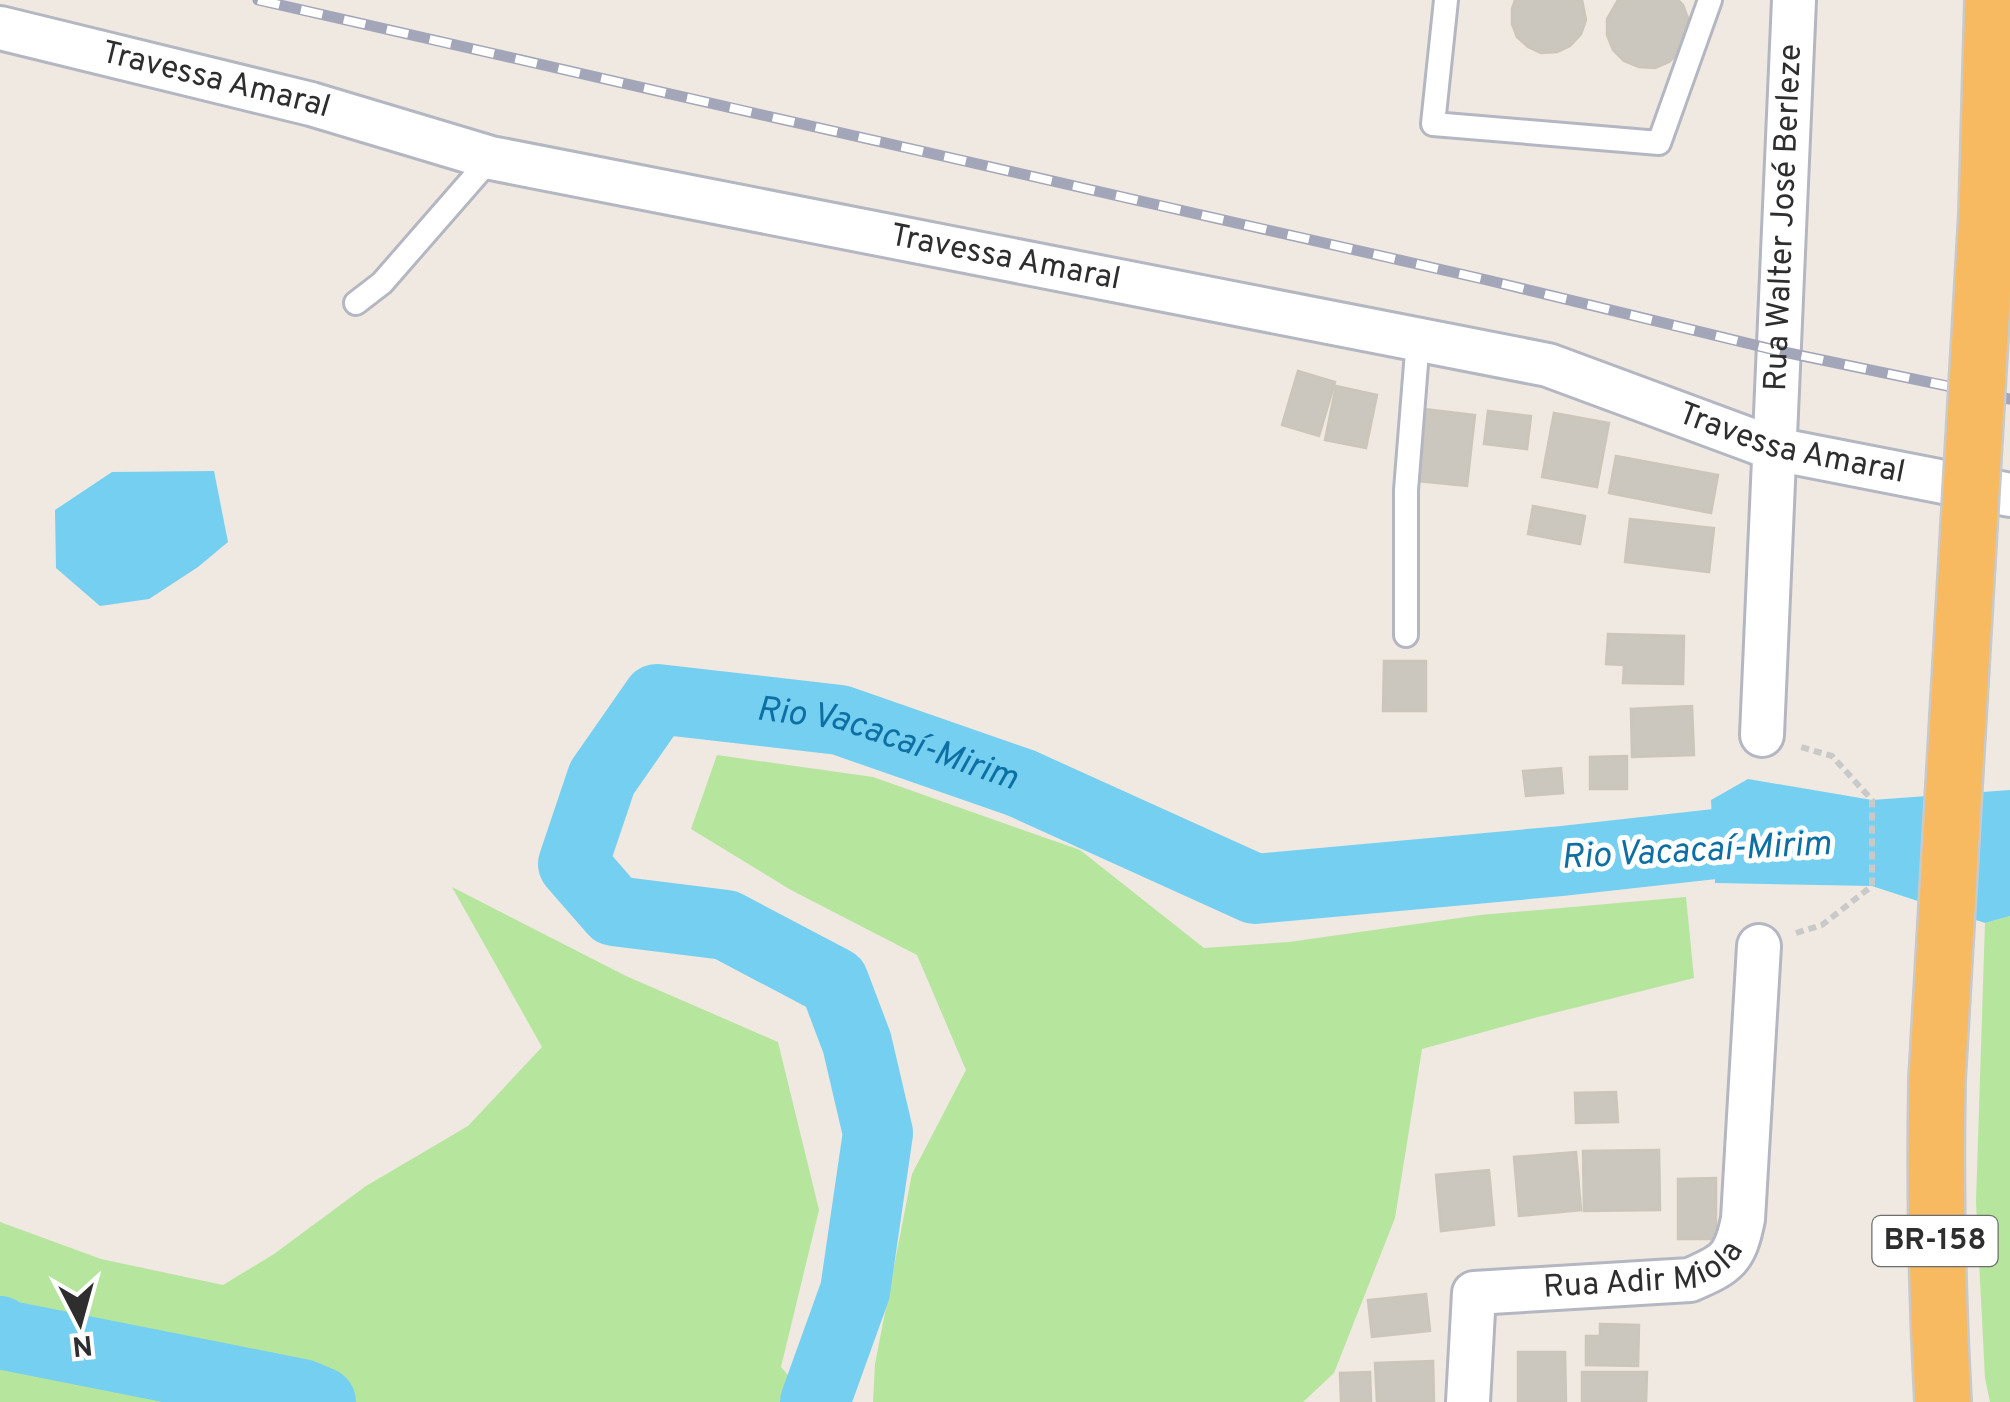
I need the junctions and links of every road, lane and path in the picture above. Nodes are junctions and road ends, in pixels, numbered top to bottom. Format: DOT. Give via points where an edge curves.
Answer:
graph roads {
  1 [pos="1446,0"];
  2 [pos="1710,0"];
  3 [pos="1794,0"];
  4 [pos="1993,0"];
  5 [pos="0,28"];
  6 [pos="491,158"];
  7 [pos="356,303"];
  8 [pos="1418,339"];
  9 [pos="1775,449"];
  10 [pos="2010,494"];
  11 [pos="1406,636"];
  12 [pos="1762,735"];
  13 [pos="1759,946"];
  14 [pos="1468,1402"];
  15 [pos="1943,1402"];
  1 -- 2 [label="lane" via="1433,124 1659,143"];
  3 -- 9 [label="street, Rua Walter José Berleze"];
  4 -- 15 [label="highway, BR-158, bridge" via="1987,214 1937,1080"];
  5 -- 6 [label="street, Travessa Amaral" via="311,104"];
  6 -- 7 [label="lane"];
  6 -- 8 [label="street, Travessa Amaral"];
  8 -- 9 [label="street, Travessa Amaral" via="1548,365"];
  8 -- 11 [label="lane" via="1406,490"];
  9 -- 10 [label="street, Travessa Amaral"];
  9 -- 12 [label="street, Rua Walter José Berleze"];
  12 -- 13 [label="path" via="1832,756 1872,800 1872,886 1822,925"];
  13 -- 14 [label="street, Rua Adir Miola" via="1737,1246 1717,1268 1690,1280 1474,1294"];
}
